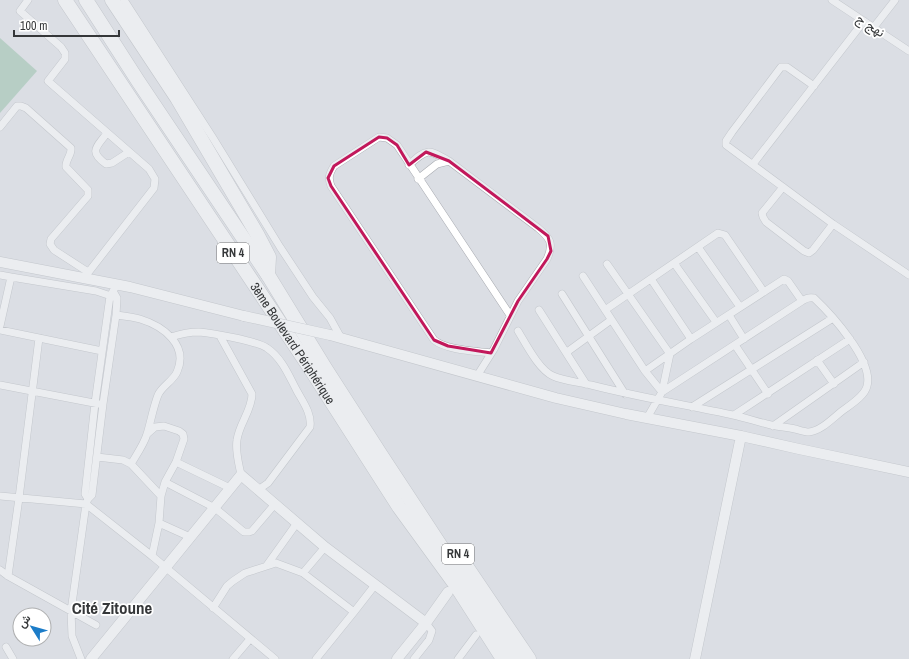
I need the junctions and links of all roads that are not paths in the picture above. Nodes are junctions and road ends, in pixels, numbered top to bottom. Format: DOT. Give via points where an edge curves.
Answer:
graph roads {
  1 [pos="28,0"];
  2 [pos="65,0"];
  3 [pos="86,0"];
  4 [pos="112,0"];
  5 [pos="124,0"];
  6 [pos="832,0"];
  7 [pos="895,0"];
  8 [pos="864,21"];
  9 [pos="874,27"];
  10 [pos="909,51"];
  11 [pos="814,86"];
  12 [pos="0,126"];
  13 [pos="108,133"];
  14 [pos="129,152"];
  15 [pos="449,162"];
  16 [pos="753,164"];
  17 [pos="409,165"];
  18 [pos="418,179"];
  19 [pos="783,187"];
  20 [pos="833,224"];
  21 [pos="698,247"];
  22 [pos="0,262"];
  23 [pos="674,263"];
  24 [pos="607,264"];
  25 [pos="907,271"];
  26 [pos="0,275"];
  27 [pos="86,275"];
  28 [pos="268,275"];
  29 [pos="583,276"];
  30 [pos="11,277"];
  31 [pos="651,279"];
  32 [pos="114,292"];
  33 [pos="764,292"];
  34 [pos="562,294"];
  35 [pos="628,294"];
  36 [pos="802,301"];
  37 [pos="740,307"];
  38 [pos="540,310"];
  39 [pos="605,310"];
  40 [pos="510,315"];
  41 [pos="729,315"];
  42 [pos="116,316"];
  43 [pos="833,318"];
  44 [pos="611,320"];
  45 [pos="716,322"];
  46 [pos="0,326"];
  47 [pos="0,330"];
  48 [pos="518,331"];
  49 [pos="171,336"];
  50 [pos="220,336"];
  51 [pos="589,336"];
  52 [pos="39,338"];
  53 [pos="341,338"];
  54 [pos="692,339"];
  55 [pos="744,339"];
  56 [pos="850,339"];
  57 [pos="735,345"];
  58 [pos="102,351"];
  59 [pos="567,352"];
  60 [pos="491,353"];
  61 [pos="670,354"];
  62 [pos="817,360"];
  63 [pos="864,362"];
  64 [pos="752,370"];
  65 [pos="645,371"];
  66 [pos="477,376"];
  67 [pos="586,384"];
  68 [pos="834,384"];
  69 [pos="0,385"];
  70 [pos="33,392"];
  71 [pos="625,394"];
  72 [pos="768,394"];
  73 [pos="660,396"];
  74 [pos="95,403"];
  75 [pos="103,404"];
  76 [pos="692,407"];
  77 [pos="734,415"];
  78 [pos="647,418"];
  79 [pos="772,426"];
  80 [pos="147,434"];
  81 [pos="741,436"];
  82 [pos="381,455"];
  83 [pos="97,457"];
  84 [pos="176,462"];
  85 [pos="131,464"];
  86 [pos="909,472"];
  87 [pos="241,475"];
  88 [pos="164,482"];
  89 [pos="230,488"];
  90 [pos="258,490"];
  91 [pos="0,496"];
  92 [pos="161,496"];
  93 [pos="20,498"];
  94 [pos="87,501"];
  95 [pos="275,504"];
  96 [pos="399,507"];
  97 [pos="215,508"];
  98 [pos="159,523"];
  99 [pos="298,523"];
  100 [pos="190,537"];
  101 [pos="325,546"];
  102 [pos="152,556"];
  103 [pos="267,566"];
  104 [pos="165,568"];
  105 [pos="0,570"];
  106 [pos="303,573"];
  107 [pos="8,576"];
  108 [pos="375,585"];
  109 [pos="448,592"];
  110 [pos="213,608"];
  111 [pos="71,611"];
  112 [pos="354,612"];
  113 [pos="426,623"];
  114 [pos="96,625"];
  115 [pos="476,635"];
  116 [pos="250,639"];
  117 [pos="6,647"];
  118 [pos="499,653"];
  119 [pos="78,658"];
  120 [pos="13,659"];
  121 [pos="91,659"];
  122 [pos="233,659"];
  123 [pos="275,659"];
  124 [pos="316,659"];
  125 [pos="397,659"];
  126 [pos="414,659"];
  127 [pos="458,659"];
  128 [pos="516,659"];
  129 [pos="529,659"];
  130 [pos="695,659"];
  1 -- 13 [label="street" via="20,11 65,53 65,59 48,81"];
  2 -- 96 [label="highway, 3ème Boulevard Périphérique / RN 4" via="310,368"];
  3 -- 28 [label="highway, 3ème Boulevard Périphérique / RN 4"];
  4 -- 28 [label="highway" via="177,98 230,187 269,256"];
  5 -- 53 [label="street" via="312,297 330,318"];
  6 -- 8 [label="street, نهج ج"];
  7 -- 9 [label="street"];
  8 -- 9 [label="street, نهج ج"];
  8 -- 11 [label="street"];
  9 -- 10 [label="street, نهج ج"];
  11 -- 16 [label="street"];
  11 -- 16 [label="street" via="787,67 780,69 725,143"];
  12 -- 27 [label="street" via="17,106 22,106 71,148 66,167 88,190 88,196 51,239 50,244"];
  13 -- 14 [label="street"];
  13 -- 14 [label="street" via="96,148 98,158 106,164 112,163"];
  14 -- 27 [label="street" via="149,169 155,179 154,188"];
  15 -- 17 [label="street" via="432,152 426,152"];
  15 -- 18 [label="street" via="437,164"];
  15 -- 40 [label="street" via="548,236 548,259"];
  16 -- 19 [label="street"];
  17 -- 18 [label="street"];
  17 -- 60 [label="street" via="397,145 379,136 334,166 328,178 330,186 434,340 440,345"];
  18 -- 40 [label="street"];
  19 -- 20 [label="street"];
  19 -- 20 [label="street" via="762,214 766,222 804,251 809,253 814,250"];
  20 -- 25 [label="street"];
  21 -- 23 [label="street"];
  21 -- 33 [label="street" via="718,233 724,234"];
  21 -- 37 [label="street"];
  22 -- 27 [label="main road"];
  23 -- 31 [label="street"];
  23 -- 45 [label="street"];
  24 -- 35 [label="street"];
  26 -- 30 [label="street"];
  27 -- 32 [label="main road"];
  28 -- 82 [label="highway, 3ème Boulevard Périphérique / RN 4"];
  29 -- 39 [label="street"];
  30 -- 32 [label="street"];
  30 -- 46 [label="street"];
  31 -- 35 [label="street"];
  31 -- 54 [label="street"];
  32 -- 42 [label="street"];
  32 -- 53 [label="main road, bridge" via="244,316"];
  32 -- 58 [label="street"];
  33 -- 36 [label="street" via="785,279"];
  33 -- 37 [label="street"];
  34 -- 51 [label="street"];
  35 -- 39 [label="street"];
  35 -- 61 [label="street"];
  36 -- 43 [label="street" via="814,298"];
  36 -- 55 [label="street"];
  37 -- 41 [label="street"];
  38 -- 59 [label="street"];
  39 -- 44 [label="street"];
  40 -- 60 [label="street"];
  41 -- 45 [label="street"];
  41 -- 55 [label="street"];
  42 -- 49 [label="street" via="140,319"];
  42 -- 75 [label="street"];
  43 -- 56 [label="street"];
  43 -- 64 [label="street"];
  44 -- 51 [label="street"];
  44 -- 65 [label="street"];
  45 -- 54 [label="street"];
  47 -- 52 [label="street"];
  48 -- 67 [label="street" via="547,373"];
  49 -- 50 [label="street" via="199,332"];
  49 -- 80 [label="street" via="180,348 178,370 160,393"];
  50 -- 87 [label="street" via="252,394 251,404 237,440"];
  50 -- 90 [label="street" via="259,344 274,354 287,371 311,421 310,427 268,483"];
  51 -- 59 [label="street"];
  51 -- 71 [label="street"];
  52 -- 58 [label="street"];
  52 -- 70 [label="street"];
  53 -- 66 [label="main road"];
  54 -- 61 [label="street"];
  55 -- 57 [label="street"];
  56 -- 62 [label="street"];
  56 -- 63 [label="street"];
  57 -- 64 [label="street"];
  57 -- 73 [label="street"];
  58 -- 74 [label="street"];
  59 -- 67 [label="street"];
  60 -- 66 [label="street"];
  61 -- 65 [label="street"];
  61 -- 73 [label="street"];
  62 -- 68 [label="street"];
  62 -- 72 [label="street"];
  63 -- 68 [label="street"];
  63 -- 79 [label="street" via="868,379 865,391 824,425 810,432"];
  64 -- 72 [label="street"];
  64 -- 76 [label="street"];
  65 -- 73 [label="street"];
  66 -- 78 [label="main road" via="556,398"];
  67 -- 71 [label="street"];
  68 -- 79 [label="street"];
  69 -- 70 [label="street"];
  70 -- 74 [label="street"];
  70 -- 93 [label="street"];
  71 -- 73 [label="street"];
  72 -- 77 [label="street"];
  73 -- 76 [label="street"];
  73 -- 78 [label="street"];
  74 -- 75 [label="street"];
  74 -- 94 [label="street" via="85,494"];
  75 -- 83 [label="street"];
  76 -- 77 [label="street"];
  77 -- 79 [label="street"];
  78 -- 81 [label="main road"];
  80 -- 84 [label="street" via="156,427 164,426 183,434 184,439"];
  80 -- 85 [label="street"];
  81 -- 86 [label="main road"];
  81 -- 130 [label="main road"];
  82 -- 118 [label="highway, 3ème Boulevard Périphérique / RN 4"];
  82 -- 129 [label="highway, 3ème Boulevard Périphérique / RN 4" via="427,510"];
  83 -- 85 [label="street" via="123,460"];
  83 -- 94 [label="street" via="92,495"];
  84 -- 88 [label="street"];
  84 -- 89 [label="street"];
  85 -- 92 [label="street"];
  87 -- 89 [label="main road"];
  87 -- 90 [label="main road"];
  88 -- 92 [label="street"];
  88 -- 97 [label="street"];
  89 -- 97 [label="main road"];
  90 -- 95 [label="main road"];
  91 -- 93 [label="street"];
  92 -- 98 [label="street"];
  93 -- 94 [label="street"];
  93 -- 107 [label="street"];
  94 -- 102 [label="street"];
  94 -- 111 [label="street"];
  95 -- 97 [label="street" via="249,532 244,532"];
  95 -- 99 [label="main road"];
  96 -- 109 [label="highway, 3ème Boulevard Périphérique / RN 4" via="415,541"];
  96 -- 118 [label="highway, 3ème Boulevard Périphérique / RN 4" via="455,584"];
  97 -- 100 [label="main road"];
  98 -- 100 [label="street"];
  98 -- 102 [label="street"];
  99 -- 101 [label="main road"];
  99 -- 103 [label="street"];
  100 -- 104 [label="main road"];
  101 -- 106 [label="street"];
  101 -- 108 [label="main road"];
  102 -- 104 [label="street"];
  103 -- 106 [label="street" via="276,563"];
  103 -- 110 [label="street" via="245,574 227,586"];
  104 -- 110 [label="street"];
  104 -- 121 [label="main road"];
  105 -- 107 [label="street"];
  106 -- 112 [label="street"];
  107 -- 111 [label="street"];
  108 -- 112 [label="street"];
  108 -- 113 [label="main road"];
  109 -- 113 [label="main road"];
  109 -- 115 [label="highway, 3ème Boulevard Périphérique / RN 4"];
  110 -- 116 [label="street"];
  111 -- 114 [label="street"];
  111 -- 119 [label="street" via="72,636"];
  112 -- 124 [label="street"];
  113 -- 125 [label="main road"];
  113 -- 126 [label="street" via="432,631 429,640"];
  115 -- 118 [label="highway, 3ème Boulevard Périphérique / RN 4"];
  115 -- 127 [label="street"];
  116 -- 122 [label="street"];
  116 -- 123 [label="street"];
  117 -- 120 [label="street"];
  118 -- 128 [label="highway"];
}
